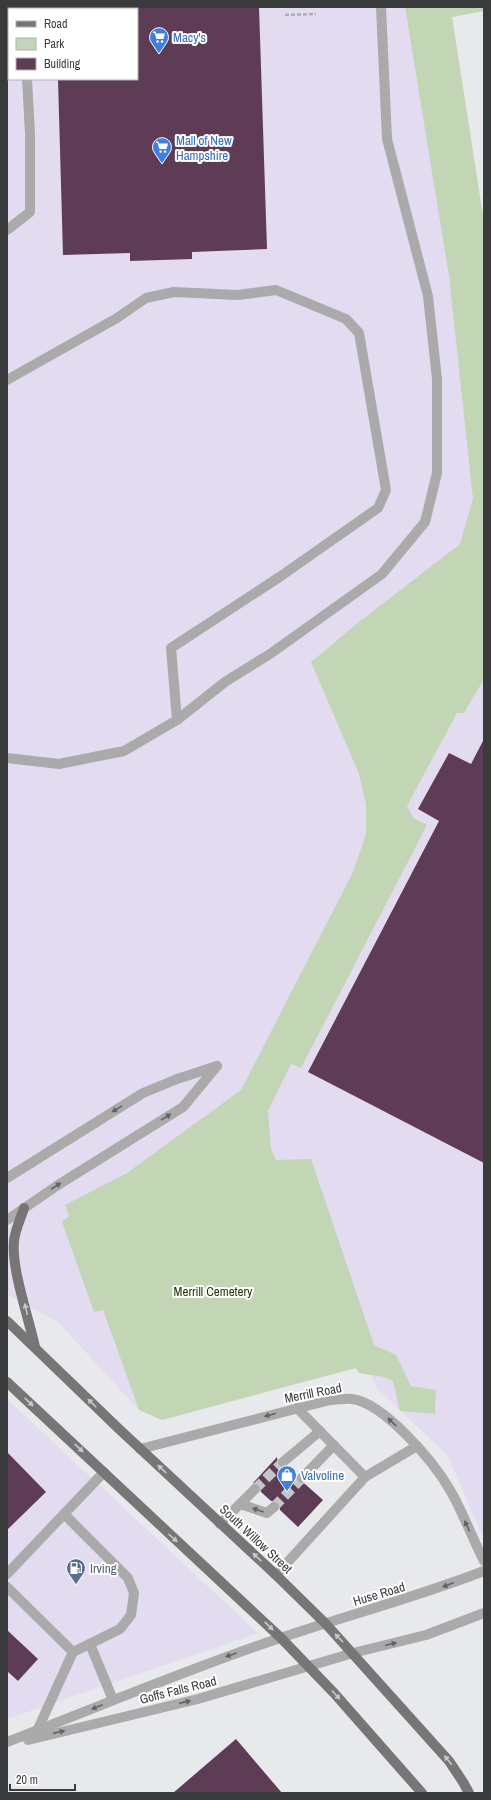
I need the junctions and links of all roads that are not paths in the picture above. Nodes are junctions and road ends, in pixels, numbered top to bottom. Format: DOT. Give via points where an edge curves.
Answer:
graph roads {
  1 [pos="381,7"];
  2 [pos="27,80"];
  3 [pos="7,230"];
  4 [pos="7,380"];
  5 [pos="177,720"];
  6 [pos="7,758"];
  7 [pos="7,1178"];
  8 [pos="24,1208"];
  9 [pos="7,1220"];
  10 [pos="7,1321"];
  11 [pos="35,1347"];
  12 [pos="7,1382"];
  13 [pos="297,1408"];
  14 [pos="320,1431"];
  15 [pos="334,1445"];
  16 [pos="417,1446"];
  17 [pos="140,1449"];
  18 [pos="284,1462"];
  19 [pos="104,1472"];
  20 [pos="365,1477"];
  21 [pos="302,1478"];
  22 [pos="255,1489"];
  23 [pos="240,1504"];
  24 [pos="274,1507"];
  25 [pos="64,1514"];
  26 [pos="220,1524"];
  27 [pos="484,1561"];
  28 [pos="484,1571"];
  29 [pos="7,1574"];
  30 [pos="276,1575"];
  31 [pos="7,1587"];
  32 [pos="484,1613"];
  33 [pos="325,1623"];
  34 [pos="281,1638"];
  35 [pos="90,1644"];
  36 [pos="73,1652"];
  37 [pos="353,1653"];
  38 [pos="309,1666"];
  39 [pos="114,1700"];
  40 [pos="37,1731"];
  41 [pos="7,1744"];
  42 [pos="422,1793"];
  43 [pos="469,1793"];
  1 -- 5 [label="street" via="387,139 428,296 437,379 437,473 425,522 382,574 270,654 225,682"];
  2 -- 3 [label="street" via="30,212"];
  4 -- 5 [label="street" via="117,318 146,298 174,292 238,295 276,290 346,319 359,333 386,490 378,508 171,648"];
  5 -- 6 [label="street" via="124,751 59,764"];
  8 -- 7 [label="street, one-way" via="183,1107 217,1066 177,1078 143,1093"];
  8 -- 9 [label="street"];
  11 -- 8 [label="main road, one-way" via="14,1248"];
  10 -- 11 [label="main road, South Willow Street"];
  17 -- 11 [label="main road, South Willow Street, one-way"];
  12 -- 19 [label="main road, one-way"];
  13 -- 14 [label="street"];
  16 -- 13 [label="street, Merrill Road, one-way" via="372,1406 352,1399 330,1400"];
  13 -- 17 [label="street, Merrill Road, one-way"];
  14 -- 15 [label="street"];
  14 -- 18 [label="street"];
  15 -- 20 [label="street"];
  15 -- 21 [label="street"];
  16 -- 20 [label="street"];
  27 -- 16 [label="street, Merrill Road, one-way" via="451,1490"];
  26 -- 17 [label="main road, South Willow Street, one-way"];
  19 -- 25 [label="street"];
  19 -- 34 [label="main road, one-way"];
  20 -- 30 [label="street"];
  22 -- 23 [label="street"];
  24 -- 23 [label="street, one-way" via="267,1513"];
  23 -- 26 [label="street"];
  25 -- 29 [label="street"];
  25 -- 35 [label="street" via="128,1578 134,1593 131,1615 120,1629"];
  30 -- 26 [label="main road, South Willow Street, one-way"];
  28 -- 33 [label="street, Huse Road, one-way" via="422,1594"];
  30 -- 33 [label="main road, South Willow Street"];
  31 -- 36 [label="street"];
  37 -- 32 [label="street, one-way" via="426,1635"];
  33 -- 34 [label="street, Huse Road"];
  37 -- 33 [label="main road, South Willow Street, one-way"];
  34 -- 38 [label="main road"];
  34 -- 39 [label="street, Goffs Falls Road, one-way" via="187,1670"];
  35 -- 36 [label="street"];
  35 -- 39 [label="street"];
  36 -- 40 [label="street"];
  37 -- 38 [label="street, Goffs Falls Road"];
  43 -- 37 [label="main road, South Willow Street, one-way" via="449,1761"];
  41 -- 38 [label="street, Goffs Falls Road, one-way" via="198,1699"];
  38 -- 42 [label="main road, one-way"];
  39 -- 40 [label="street, Goffs Falls Road, one-way"];
  40 -- 41 [label="street, Goffs Falls Road"];
}
